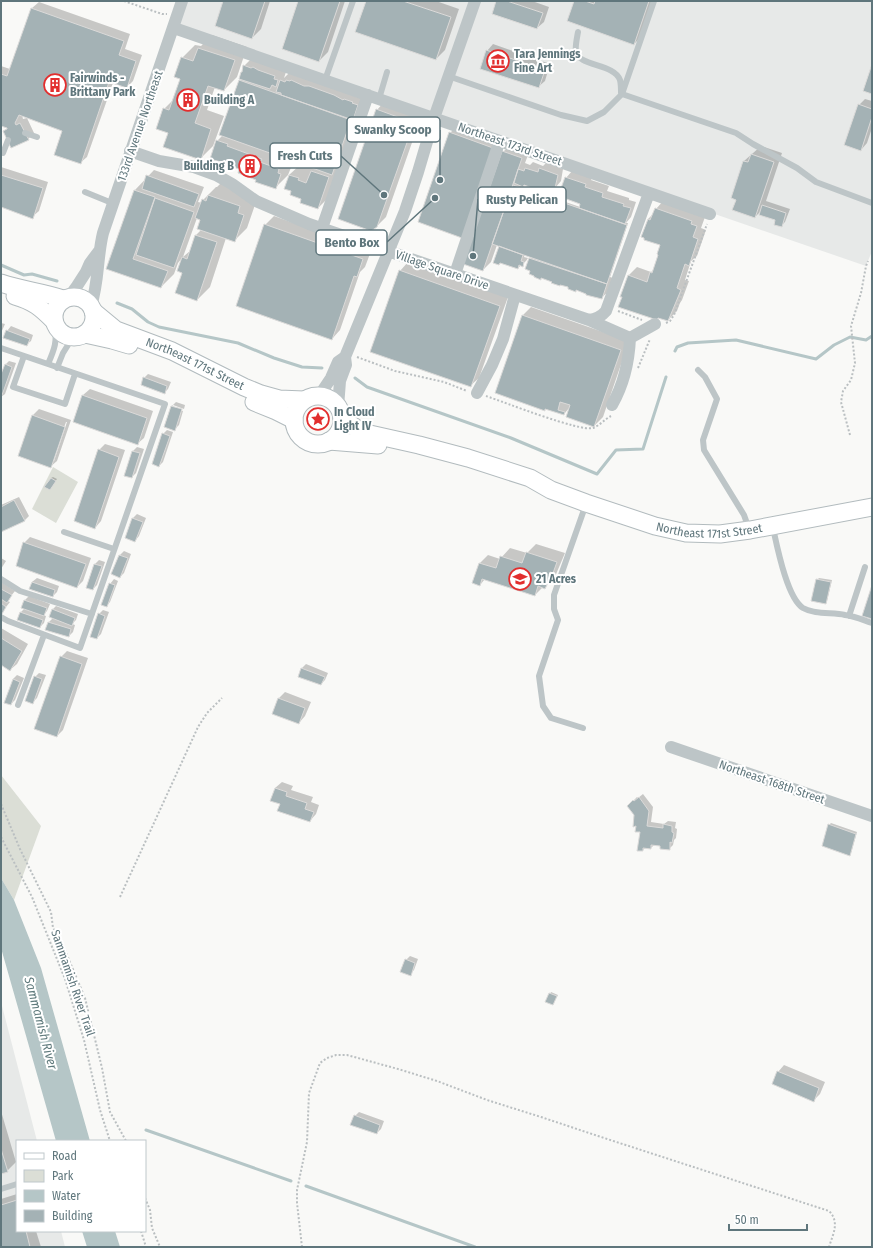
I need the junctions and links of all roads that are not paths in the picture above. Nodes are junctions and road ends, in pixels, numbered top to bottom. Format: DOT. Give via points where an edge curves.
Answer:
graph roads {
  1 [pos="182,1"];
  2 [pos="353,1"];
  3 [pos="475,1"];
  4 [pos="654,1"];
  5 [pos="174,28"];
  6 [pos="578,32"];
  7 [pos="387,72"];
  8 [pos="448,76"];
  9 [pos="325,80"];
  10 [pos="622,94"];
  11 [pos="374,97"];
  12 [pos="434,118"];
  13 [pos="25,133"];
  14 [pos="37,137"];
  15 [pos="8,140"];
  16 [pos="497,149"];
  17 [pos="130,151"];
  18 [pos="3,153"];
  19 [pos="85,192"];
  20 [pos="649,193"];
  21 [pos="112,202"];
  22 [pos="872,203"];
  23 [pos="710,214"];
  24 [pos="322,228"];
  25 [pos="99,251"];
  26 [pos="389,251"];
  27 [pos="455,274"];
  28 [pos="1,283"];
  29 [pos="1,292"];
  30 [pos="515,295"];
  31 [pos="66,298"];
  32 [pos="92,309"];
  33 [pos="589,320"];
  34 [pos="55,323"];
  35 [pos="656,325"];
  36 [pos="79,335"];
  37 [pos="630,338"];
  38 [pos="1,348"];
  39 [pos="24,356"];
  40 [pos="345,357"];
  41 [pos="48,364"];
  42 [pos="57,368"];
  43 [pos="698,370"];
  44 [pos="75,374"];
  45 [pos="477,393"];
  46 [pos="312,398"];
  47 [pos="613,410"];
  48 [pos="340,413"];
  49 [pos="294,420"];
  50 [pos="329,441"];
  51 [pos="551,490"];
  52 [pos="586,503"];
  53 [pos="872,507"];
  54 [pos="772,526"];
  55 [pos="750,530"];
  56 [pos="64,532"];
  57 [pos="114,549"];
  58 [pos="865,567"];
  59 [pos="1,579"];
  60 [pos="92,614"];
  61 [pos="1,616"];
  62 [pos="848,616"];
  63 [pos="872,623"];
  64 [pos="44,635"];
  65 [pos="18,705"];
  66 [pos="583,728"];
  67 [pos="671,747"];
  68 [pos="872,816"];
  69 [pos="16,1184"];
  70 [pos="1,1189"];
  1 -- 5 [label="street, 133rd Avenue Northeast"];
  2 -- 9 [label="lane"];
  3 -- 8 [label="street"];
  4 -- 10 [label="lane"];
  5 -- 9 [label="street, Northeast 173rd Street"];
  5 -- 17 [label="street, 133rd Avenue Northeast"];
  6 -- 10 [label="lane" via="578,56 613,72 620,79"];
  7 -- 11 [label="lane"];
  8 -- 10 [label="lane" via="561,116 587,121 604,112"];
  8 -- 12 [label="street"];
  9 -- 11 [label="street, Northeast 173rd Street"];
  10 -- 22 [label="lane" via="736,133 797,168 816,182"];
  11 -- 12 [label="street, Northeast 173rd Street"];
  11 -- 24 [label="street"];
  12 -- 20 [label="street, Northeast 173rd Street"];
  12 -- 26 [label="street" via="418,172"];
  13 -- 14 [label="lane"];
  15 -- 18 [label="lane"];
  16 -- 27 [label="street"];
  17 -- 21 [label="street, 133rd Avenue Northeast"];
  17 -- 24 [label="street, Village Square Drive" via="216,175 256,201"];
  19 -- 21 [label="lane"];
  20 -- 23 [label="street, Northeast 173rd Street"];
  20 -- 33 [label="street" via="606,311 596,319"];
  21 -- 25 [label="street, 133rd Avenue Northeast"];
  24 -- 26 [label="street, Village Square Drive"];
  25 -- 31 [label="street, 133rd Avenue Northeast" via="77,286"];
  25 -- 32 [label="street, 133rd Avenue Northeast"];
  26 -- 27 [label="street, Village Square Drive"];
  26 -- 40 [label="street"];
  27 -- 30 [label="street, Village Square Drive"];
  28 -- 31 [label="main road"];
  29 -- 34 [label="main road" via="33,302"];
  30 -- 33 [label="street, Village Square Drive"];
  30 -- 45 [label="street" via="500,345"];
  31 -- 32 [label="main road" via="81,298"];
  31 -- 34 [label="main road" via="55,309"];
  32 -- 36 [label="main road" via="93,324"];
  32 -- 46 [label="main road, Northeast 171st Street" via="116,330 172,351 249,389 279,399"];
  33 -- 37 [label="street, Village Square Drive"];
  34 -- 36 [label="main road" via="62,333"];
  34 -- 41 [label="lane" via="56,339"];
  35 -- 37 [label="street"];
  36 -- 42 [label="lane" via="63,353"];
  36 -- 49 [label="main road, Northeast 171st Street" via="112,340 174,362 228,392"];
  37 -- 47 [label="street" via="626,373"];
  38 -- 39 [label="lane"];
  39 -- 41 [label="lane"];
  39 -- 44 [label="lane" via="13,387 65,404"];
  40 -- 46 [label="street" via="338,362 331,378"];
  40 -- 48 [label="street" via="346,365 340,381"];
  41 -- 42 [label="lane"];
  42 -- 44 [label="lane"];
  43 -- 55 [label="lane" via="705,377 717,399 703,440 704,450 744,515"];
  44 -- 57 [label="lane" via="165,404"];
  46 -- 48 [label="main road" via="326,397 333,401"];
  46 -- 49 [label="main road" via="299,406"];
  48 -- 50 [label="main road" via="340,430"];
  48 -- 51 [label="main road, Northeast 171st Street" via="361,432 419,444 468,458 530,478"];
  49 -- 50 [label="main road" via="299,434 306,440 317,443"];
  50 -- 51 [label="main road, Northeast 171st Street" via="398,448 526,489"];
  51 -- 52 [label="main road, Northeast 171st Street"];
  52 -- 55 [label="main road, Northeast 171st Street" via="654,526 686,533 720,534"];
  52 -- 66 [label="lane" via="554,595 554,609 558,620 539,676 543,706 551,718"];
  53 -- 54 [label="main road, Northeast 171st Street"];
  54 -- 55 [label="main road, Northeast 171st Street"];
  54 -- 62 [label="lane" via="782,568 792,594 802,608 824,614"];
  56 -- 57 [label="lane"];
  57 -- 60 [label="lane"];
  58 -- 62 [label="lane"];
  59 -- 60 [label="lane" via="20,591"];
  60 -- 64 [label="lane" via="80,648"];
  61 -- 64 [label="lane"];
  62 -- 63 [label="lane"];
  64 -- 65 [label="lane"];
  67 -- 68 [label="street, Northeast 168th Street"];
  69 -- 70 [label="lane"];
}
